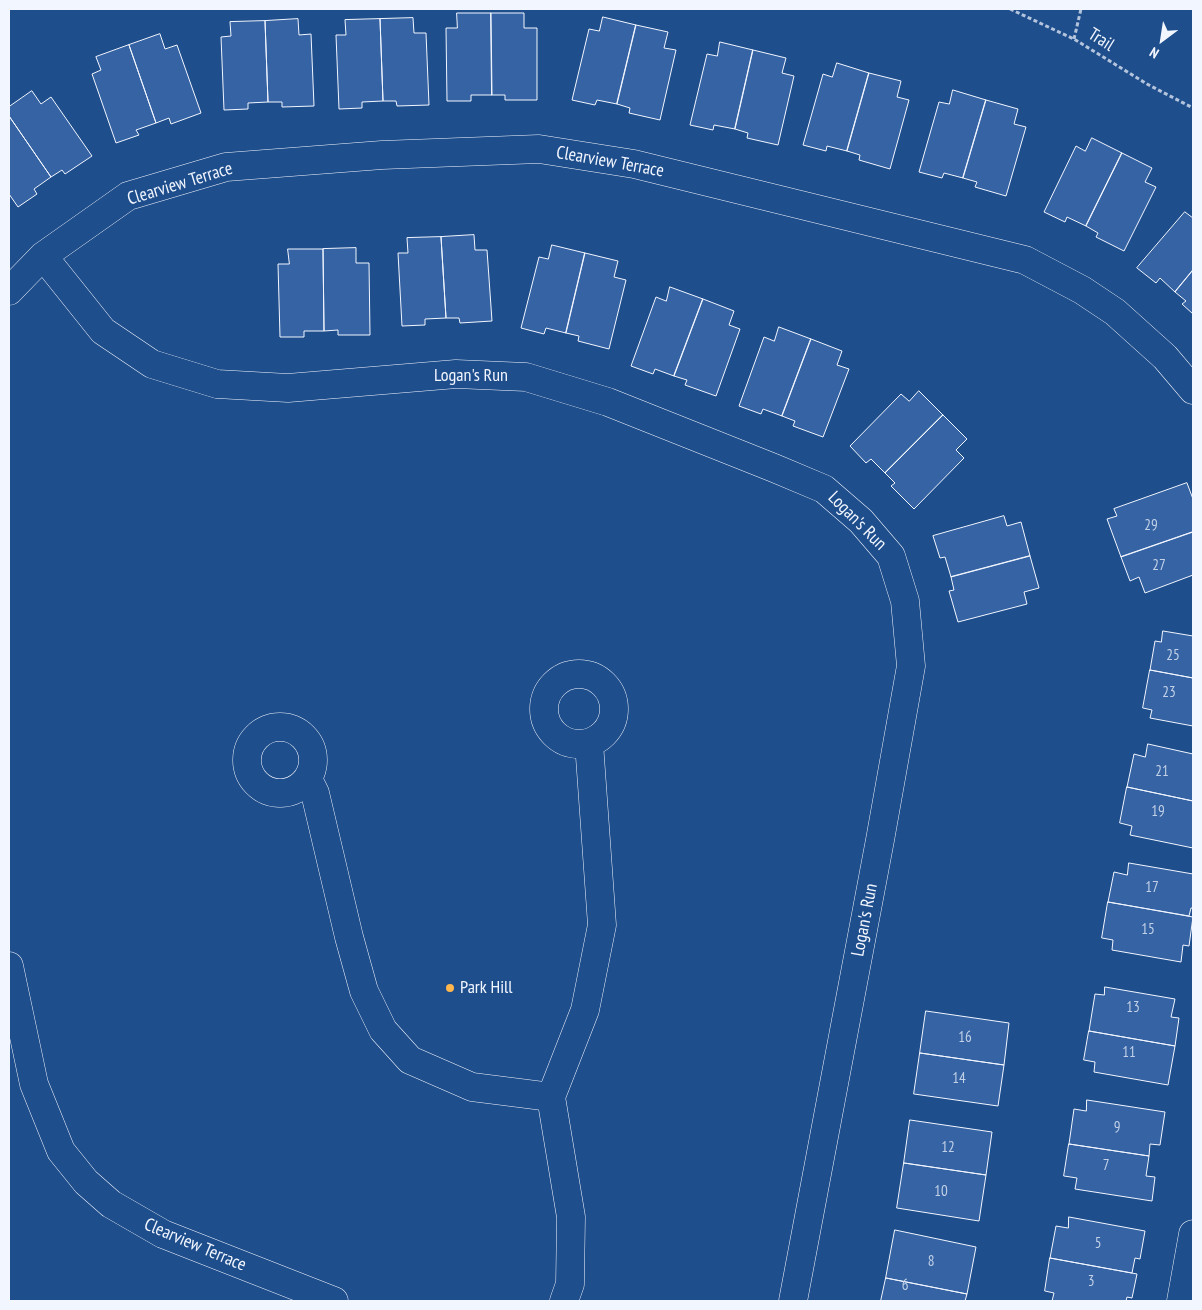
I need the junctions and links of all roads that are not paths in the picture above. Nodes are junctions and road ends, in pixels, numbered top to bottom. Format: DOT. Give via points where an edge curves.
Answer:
graph roads {
  1 [pos="43,256"];
  2 [pos="9,291"];
  3 [pos="1193,390"];
  4 [pos="589,744"];
  5 [pos="308,779"];
  6 [pos="9,966"];
  7 [pos="551,1097"];
  8 [pos="1193,1234"];
  9 [pos="334,1301"];
  10 [pos="564,1301"];
  11 [pos="793,1301"];
  12 [pos="1181,1301"];
  1 -- 2 [label="street, Clearview Terrace"];
  1 -- 3 [label="street, Clearview Terrace" via="128,196 226,168 382,155 539,150 634,164 1025,260 1082,290 1115,312 1165,357"];
  1 -- 11 [label="street, Logan's Run" via="103,331 152,364 217,384 288,388 456,374 526,377 608,402 824,489 861,521 891,556 905,602 911,666"];
  4 -- 7 [label="street" via="602,925 585,1010"];
  5 -- 7 [label="street" via="315,793 364,991 383,1030 410,1060 472,1087"];
  6 -- 9 [label="street, Clearview Terrace" via="34,1084 61,1151 86,1182 111,1204 163,1234"];
  7 -- 10 [label="street" via="571,1217 570,1284"];
  8 -- 12 [label="street"];
}
